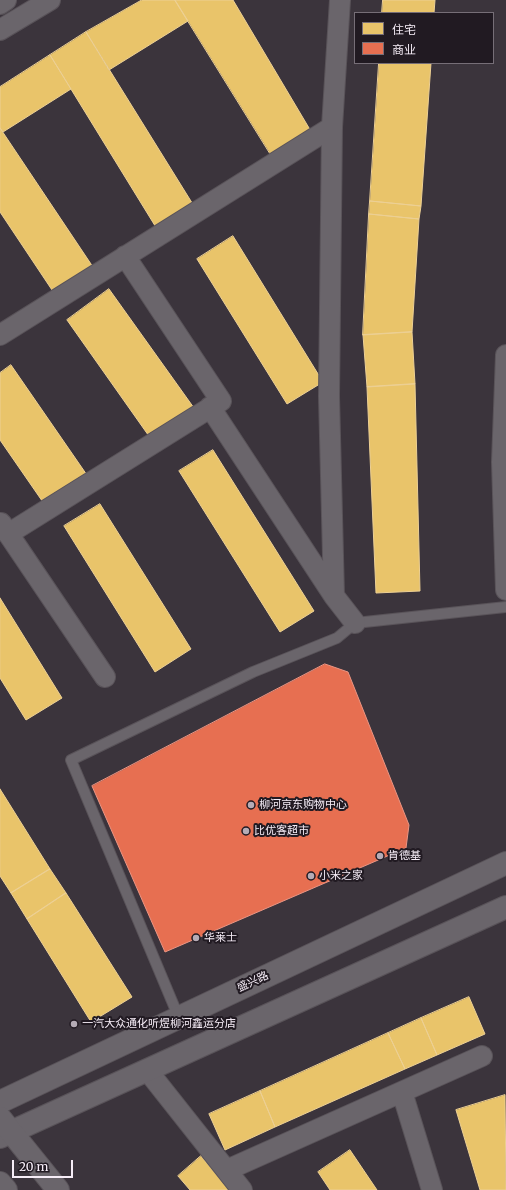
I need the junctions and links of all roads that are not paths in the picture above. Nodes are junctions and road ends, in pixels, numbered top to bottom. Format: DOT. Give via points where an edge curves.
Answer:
graph roads {
  1 [pos="50,0"];
  2 [pos="340,0"];
  3 [pos="0,30"];
  4 [pos="332,127"];
  5 [pos="125,256"];
  6 [pos="0,335"];
  7 [pos="506,355"];
  8 [pos="210,407"];
  9 [pos="4,528"];
  10 [pos="506,590"];
  11 [pos="334,596"];
  12 [pos="506,607"];
  13 [pos="355,623"];
  14 [pos="105,677"];
  15 [pos="506,863"];
  16 [pos="506,907"];
  17 [pos="179,1018"];
  18 [pos="482,1056"];
  19 [pos="147,1070"];
  20 [pos="402,1092"];
  21 [pos="0,1102"];
  22 [pos="4,1129"];
  23 [pos="227,1170"];
  24 [pos="0,1183"];
  25 [pos="6,1190"];
  26 [pos="58,1190"];
  27 [pos="242,1190"];
  28 [pos="432,1190"];
  1 -- 3 [label="street"];
  2 -- 4 [label="street"];
  4 -- 5 [label="street"];
  4 -- 11 [label="street" via="329,396"];
  5 -- 6 [label="street"];
  5 -- 8 [label="street" via="221,401"];
  7 -- 10 [label="street" via="502,462"];
  8 -- 9 [label="street"];
  8 -- 11 [label="street"];
  9 -- 14 [label="street"];
  11 -- 13 [label="street"];
  12 -- 13 [label="lane"];
  13 -- 17 [label="lane" via="337,638 253,672 71,760"];
  15 -- 17 [label="street, 盛兴路"];
  16 -- 19 [label="street"];
  17 -- 21 [label="street, 盛兴路"];
  18 -- 20 [label="street"];
  19 -- 22 [label="street"];
  19 -- 23 [label="street"];
  20 -- 23 [label="street"];
  20 -- 28 [label="street"];
  22 -- 26 [label="street"];
  23 -- 27 [label="street"];
  24 -- 25 [label="street"];
}
